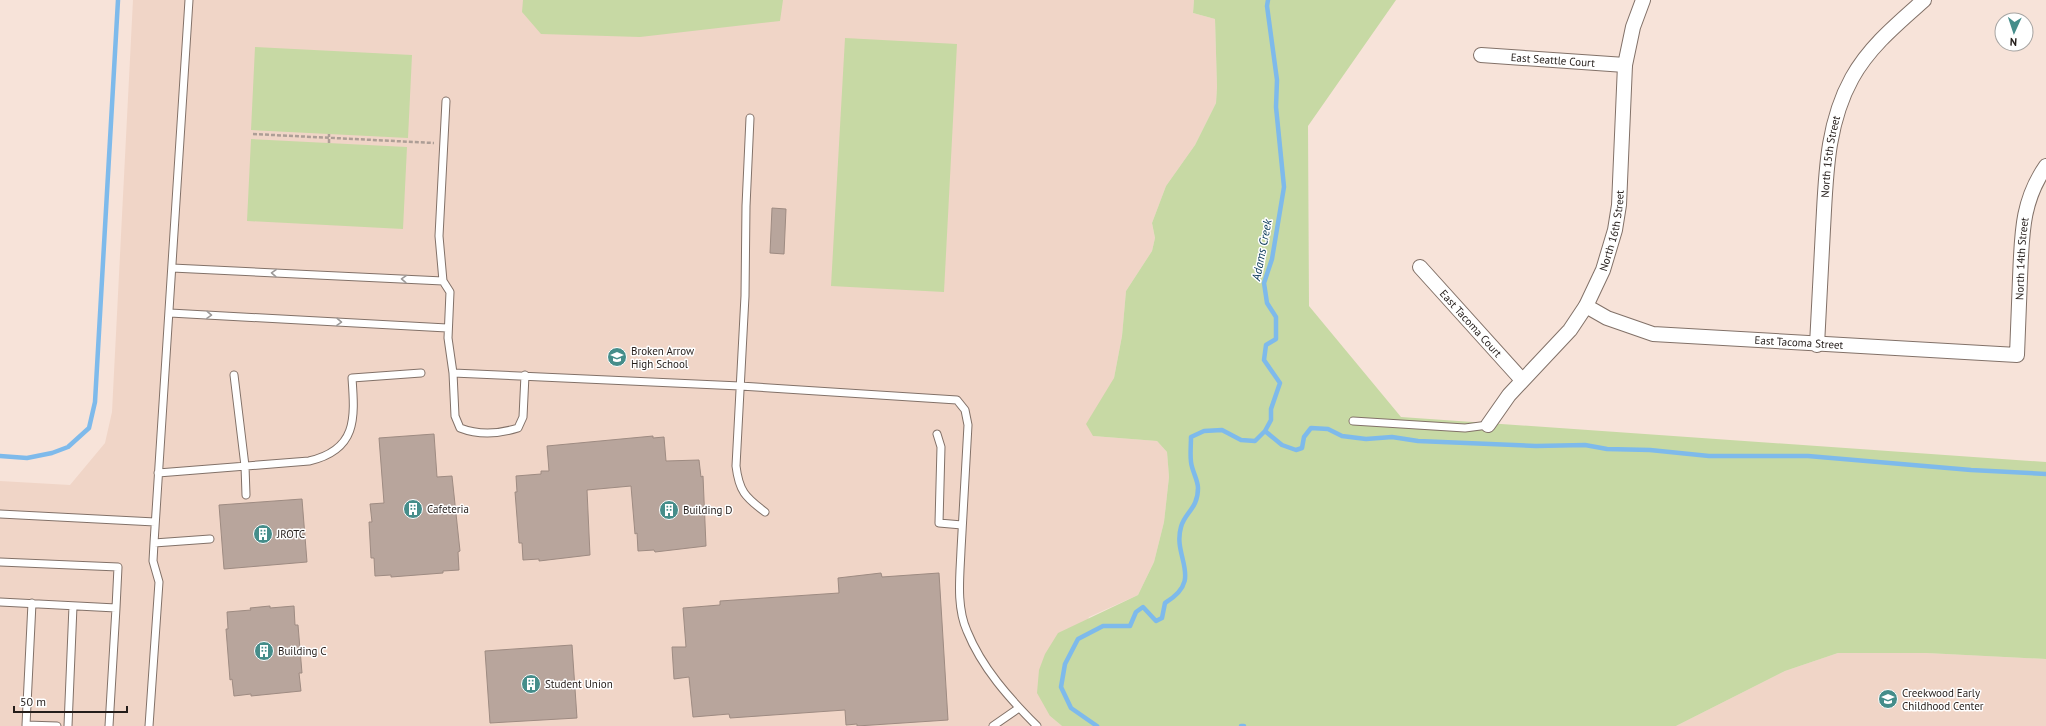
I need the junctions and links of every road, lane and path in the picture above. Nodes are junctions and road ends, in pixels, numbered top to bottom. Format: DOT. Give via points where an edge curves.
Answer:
graph roads {
  1 [pos="189,0"];
  2 [pos="1643,0"];
  3 [pos="1924,0"];
  4 [pos="1481,55"];
  5 [pos="1625,65"];
  6 [pos="446,101"];
  7 [pos="750,118"];
  8 [pos="253,134"];
  9 [pos="329,134"];
  10 [pos="329,138"];
  11 [pos="329,143"];
  12 [pos="434,143"];
  13 [pos="2046,166"];
  14 [pos="1420,267"];
  15 [pos="172,268"];
  16 [pos="443,281"];
  17 [pos="1586,306"];
  18 [pos="170,313"];
  19 [pos="448,328"];
  20 [pos="1817,345"];
  21 [pos="2016,355"];
  22 [pos="453,372"];
  23 [pos="421,373"];
  24 [pos="234,375"];
  25 [pos="525,375"];
  26 [pos="1522,380"];
  27 [pos="740,386"];
  28 [pos="1353,421"];
  29 [pos="1488,425"];
  30 [pos="937,434"];
  31 [pos="245,466"];
  32 [pos="158,473"];
  33 [pos="246,495"];
  34 [pos="765,512"];
  35 [pos="0,514"];
  36 [pos="155,522"];
  37 [pos="962,525"];
  38 [pos="210,539"];
  39 [pos="154,543"];
  40 [pos="0,562"];
  41 [pos="0,602"];
  42 [pos="32,604"];
  43 [pos="73,606"];
  44 [pos="116,608"];
  45 [pos="1019,708"];
  46 [pos="26,725"];
  47 [pos="57,726"];
  48 [pos="68,726"];
  49 [pos="109,726"];
  50 [pos="149,726"];
  51 [pos="993,726"];
  52 [pos="1037,726"];
  1 -- 15 [label="lane"];
  2 -- 5 [label="street, North 16th Street" via="1631,32"];
  3 -- 20 [label="street, North 15th Street" via="1887,33 1861,64 1843,96 1836,116 1826,166"];
  4 -- 5 [label="street, East Seattle Court"];
  5 -- 17 [label="street, North 16th Street" via="1619,205 1615,230 1599,281"];
  6 -- 16 [label="lane" via="439,236"];
  7 -- 27 [label="lane"];
  8 -- 10 [label="path"];
  9 -- 10 [label="path"];
  10 -- 11 [label="path"];
  10 -- 12 [label="path"];
  13 -- 21 [label="street, North 14th Street" via="2033,188 2025,210"];
  14 -- 26 [label="street, East Tacoma Court"];
  16 -- 15 [label="lane, one-way"];
  15 -- 18 [label="lane"];
  16 -- 19 [label="lane" via="450,292"];
  17 -- 20 [label="street, East Tacoma Street" via="1607,318 1653,334"];
  17 -- 26 [label="street, North 16th Street" via="1558,344"];
  18 -- 19 [label="lane, one-way"];
  18 -- 32 [label="lane"];
  19 -- 22 [label="lane"];
  20 -- 21 [label="street, East Tacoma Street"];
  22 -- 25 [label="lane"];
  22 -- 25 [label="lane" via="455,416 460,428 474,433 507,432 518,428 523,417"];
  23 -- 31 [label="lane" via="352,378 354,404 351,428 342,446 326,457 309,461"];
  24 -- 31 [label="lane"];
  25 -- 27 [label="lane"];
  26 -- 29 [label="street, North 16th Street" via="1508,395"];
  27 -- 34 [label="lane" via="736,466 738,482 746,498"];
  27 -- 37 [label="lane" via="956,400 965,410 968,425"];
  28 -- 29 [label="lane" via="1465,428"];
  30 -- 37 [label="lane" via="941,447 939,523"];
  31 -- 32 [label="lane"];
  31 -- 33 [label="lane"];
  32 -- 36 [label="lane"];
  35 -- 36 [label="lane"];
  36 -- 39 [label="lane"];
  37 -- 45 [label="lane" via="960,606 966,630 976,652 992,676"];
  38 -- 39 [label="lane"];
  39 -- 50 [label="lane" via="154,561 159,582"];
  40 -- 44 [label="lane" via="118,567"];
  41 -- 42 [label="lane"];
  42 -- 43 [label="lane"];
  42 -- 46 [label="lane"];
  43 -- 44 [label="lane"];
  43 -- 48 [label="lane"];
  44 -- 49 [label="lane"];
  45 -- 51 [label="lane"];
  45 -- 52 [label="lane"];
  46 -- 47 [label="lane"];
}
